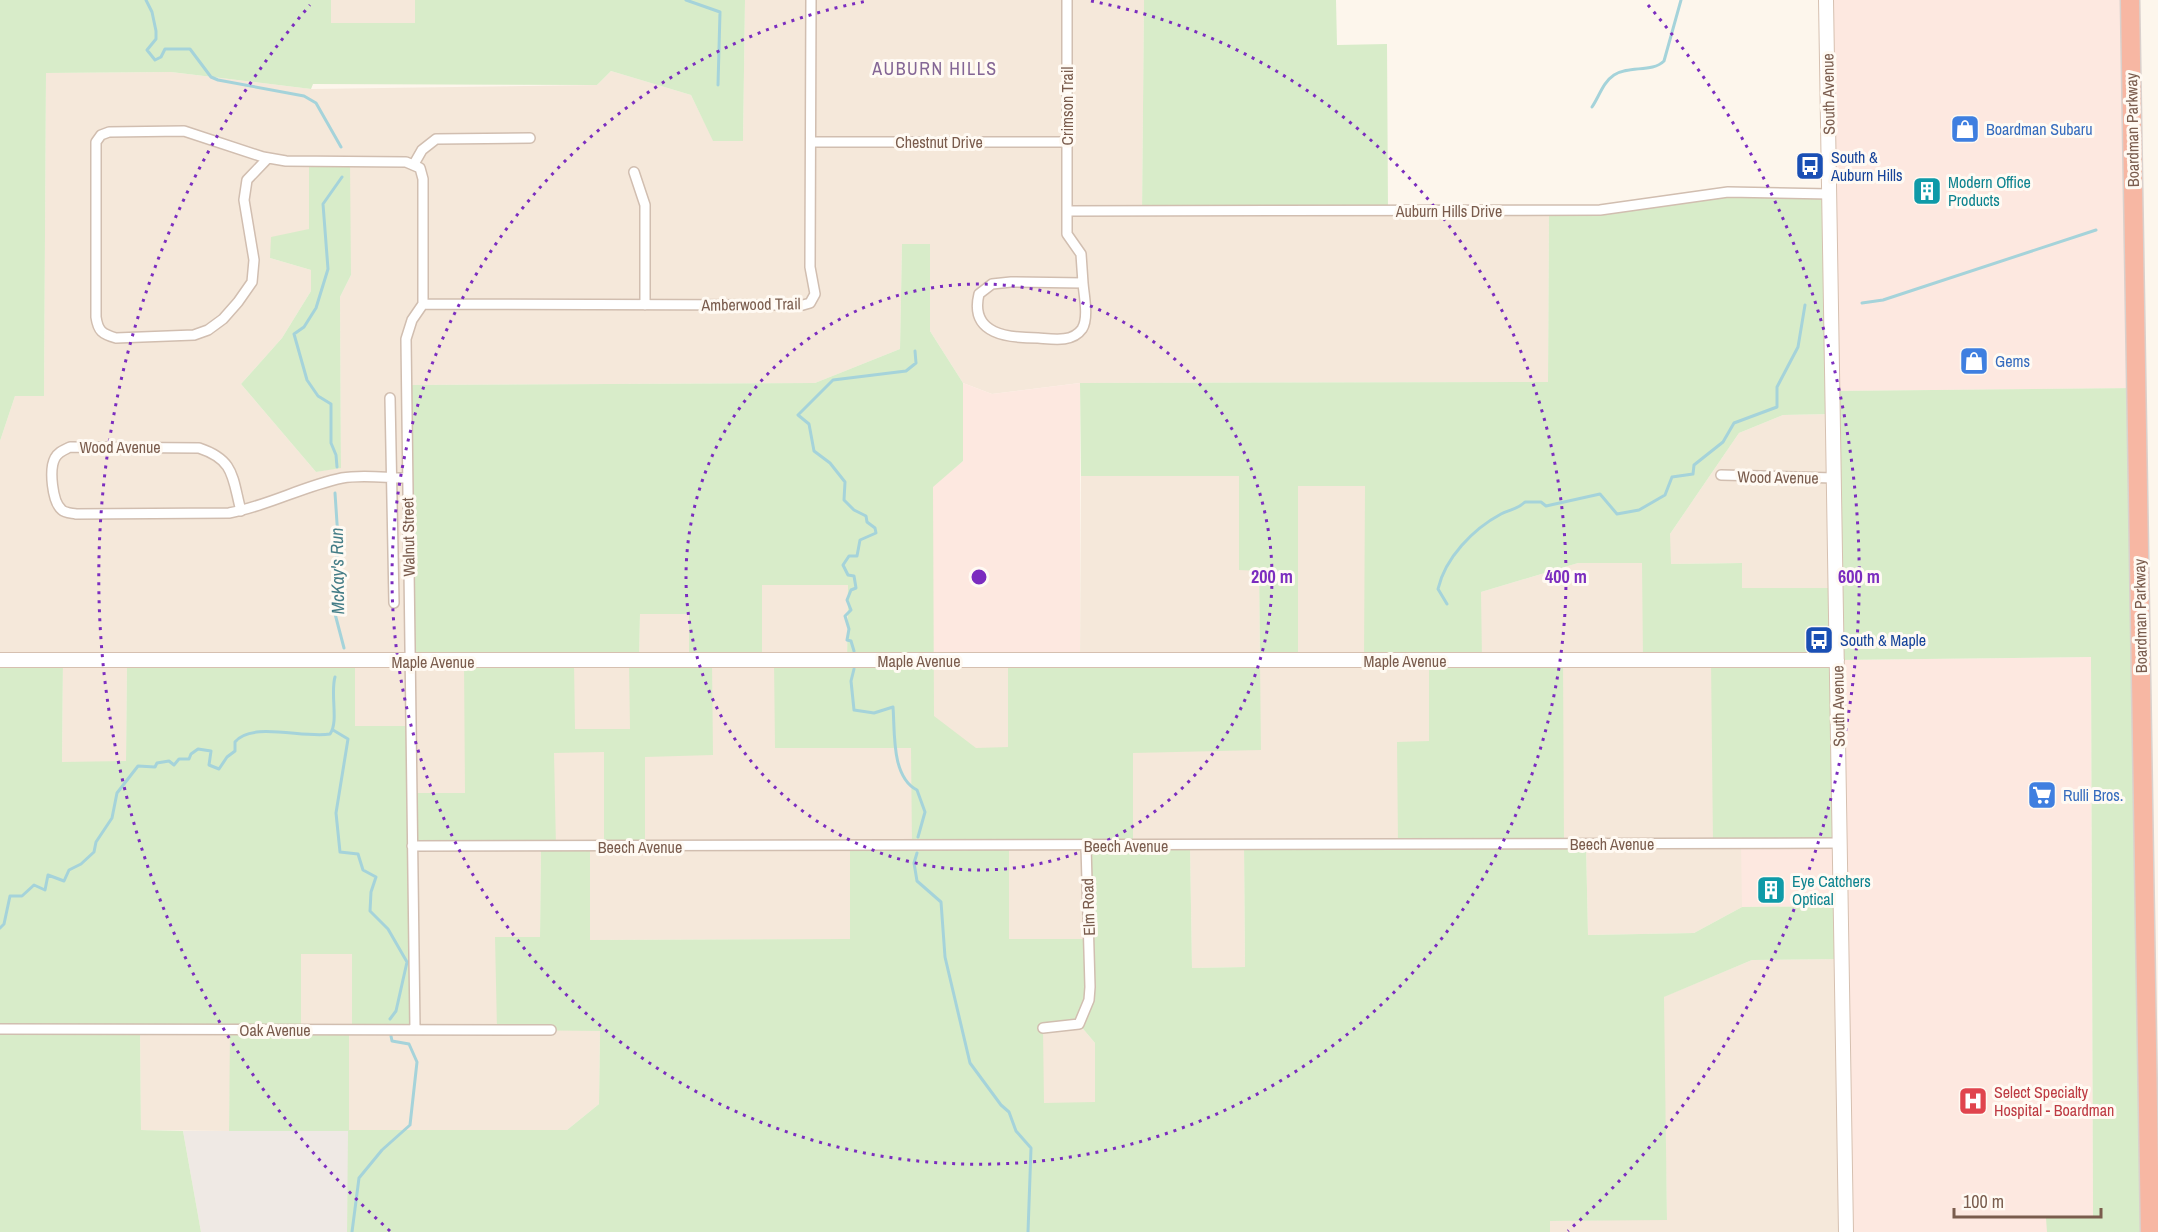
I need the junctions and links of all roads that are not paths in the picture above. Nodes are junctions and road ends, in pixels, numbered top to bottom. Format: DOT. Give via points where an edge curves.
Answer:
graph roads {
  1 [pos="811,0"];
  2 [pos="1067,0"];
  3 [pos="1826,0"];
  4 [pos="2130,0"];
  5 [pos="530,138"];
  6 [pos="811,142"];
  7 [pos="1067,142"];
  8 [pos="268,158"];
  9 [pos="414,164"];
  10 [pos="634,172"];
  11 [pos="1830,194"];
  12 [pos="1067,211"];
  13 [pos="1083,283"];
  14 [pos="423,304"];
  15 [pos="645,305"];
  16 [pos="390,399"];
  17 [pos="1721,475"];
  18 [pos="391,478"];
  19 [pos="408,478"];
  20 [pos="1834,478"];
  21 [pos="241,511"];
  22 [pos="394,603"];
  23 [pos="0,660"];
  24 [pos="1837,660"];
  25 [pos="411,662"];
  26 [pos="1840,843"];
  27 [pos="412,846"];
  28 [pos="1086,846"];
  29 [pos="1043,1028"];
  30 [pos="0,1029"];
  31 [pos="415,1029"];
  32 [pos="551,1030"];
  33 [pos="1846,1232"];
  34 [pos="2150,1232"];
  1 -- 6 [label="street, Amberwood Trail"];
  2 -- 7 [label="street, Crimson Trail"];
  3 -- 11 [label="street, South Avenue"];
  4 -- 34 [label="highway, Boardman Parkway"];
  5 -- 9 [label="street" via="436,140 422,150"];
  6 -- 7 [label="street, Chestnut Drive"];
  6 -- 15 [label="street, Amberwood Trail" via="810,267 815,294 810,303"];
  7 -- 12 [label="street, Crimson Trail"];
  8 -- 8 [label="street" via="247,180 244,200 254,261 252,282 223,320 194,335 116,338 98,329 96,142 101,135 184,131"];
  8 -- 9 [label="street"];
  9 -- 14 [label="street, Walnut Street" via="420,168 423,179"];
  10 -- 15 [label="street" via="645,205"];
  11 -- 12 [label="street, Auburn Hills Drive" via="1728,192 1600,210"];
  11 -- 20 [label="street, South Avenue"];
  12 -- 13 [label="street, Crimson Trail" via="1067,234 1081,254"];
  13 -- 13 [label="street, Crimson Trail" via="1085,320 1074,336 1004,337 987,328 980,314 979,294 992,284"];
  14 -- 15 [label="street, Amberwood Trail"];
  14 -- 19 [label="street, Walnut Street" via="406,339"];
  16 -- 18 [label="street"];
  17 -- 20 [label="street, Wood Avenue"];
  18 -- 19 [label="street, Wood Avenue"];
  18 -- 21 [label="street, Wood Avenue" via="345,478 320,483"];
  18 -- 22 [label="street"];
  19 -- 25 [label="street, Walnut Street"];
  20 -- 24 [label="street, South Avenue"];
  21 -- 21 [label="street, Wood Avenue" via="230,468 219,454 199,447 70,447 54,459 52,489 62,511"];
  23 -- 25 [label="street, Maple Avenue"];
  24 -- 25 [label="street, Maple Avenue"];
  24 -- 26 [label="street, South Avenue"];
  25 -- 27 [label="street, Walnut Street"];
  26 -- 28 [label="street, Beech Avenue"];
  26 -- 33 [label="street, South Avenue"];
  27 -- 28 [label="street, Beech Avenue"];
  27 -- 31 [label="street, Walnut Street"];
  28 -- 29 [label="street, Elm Road" via="1089,1000 1078,1024"];
  30 -- 31 [label="street, Oak Avenue"];
  31 -- 32 [label="street, Oak Avenue"];
}
